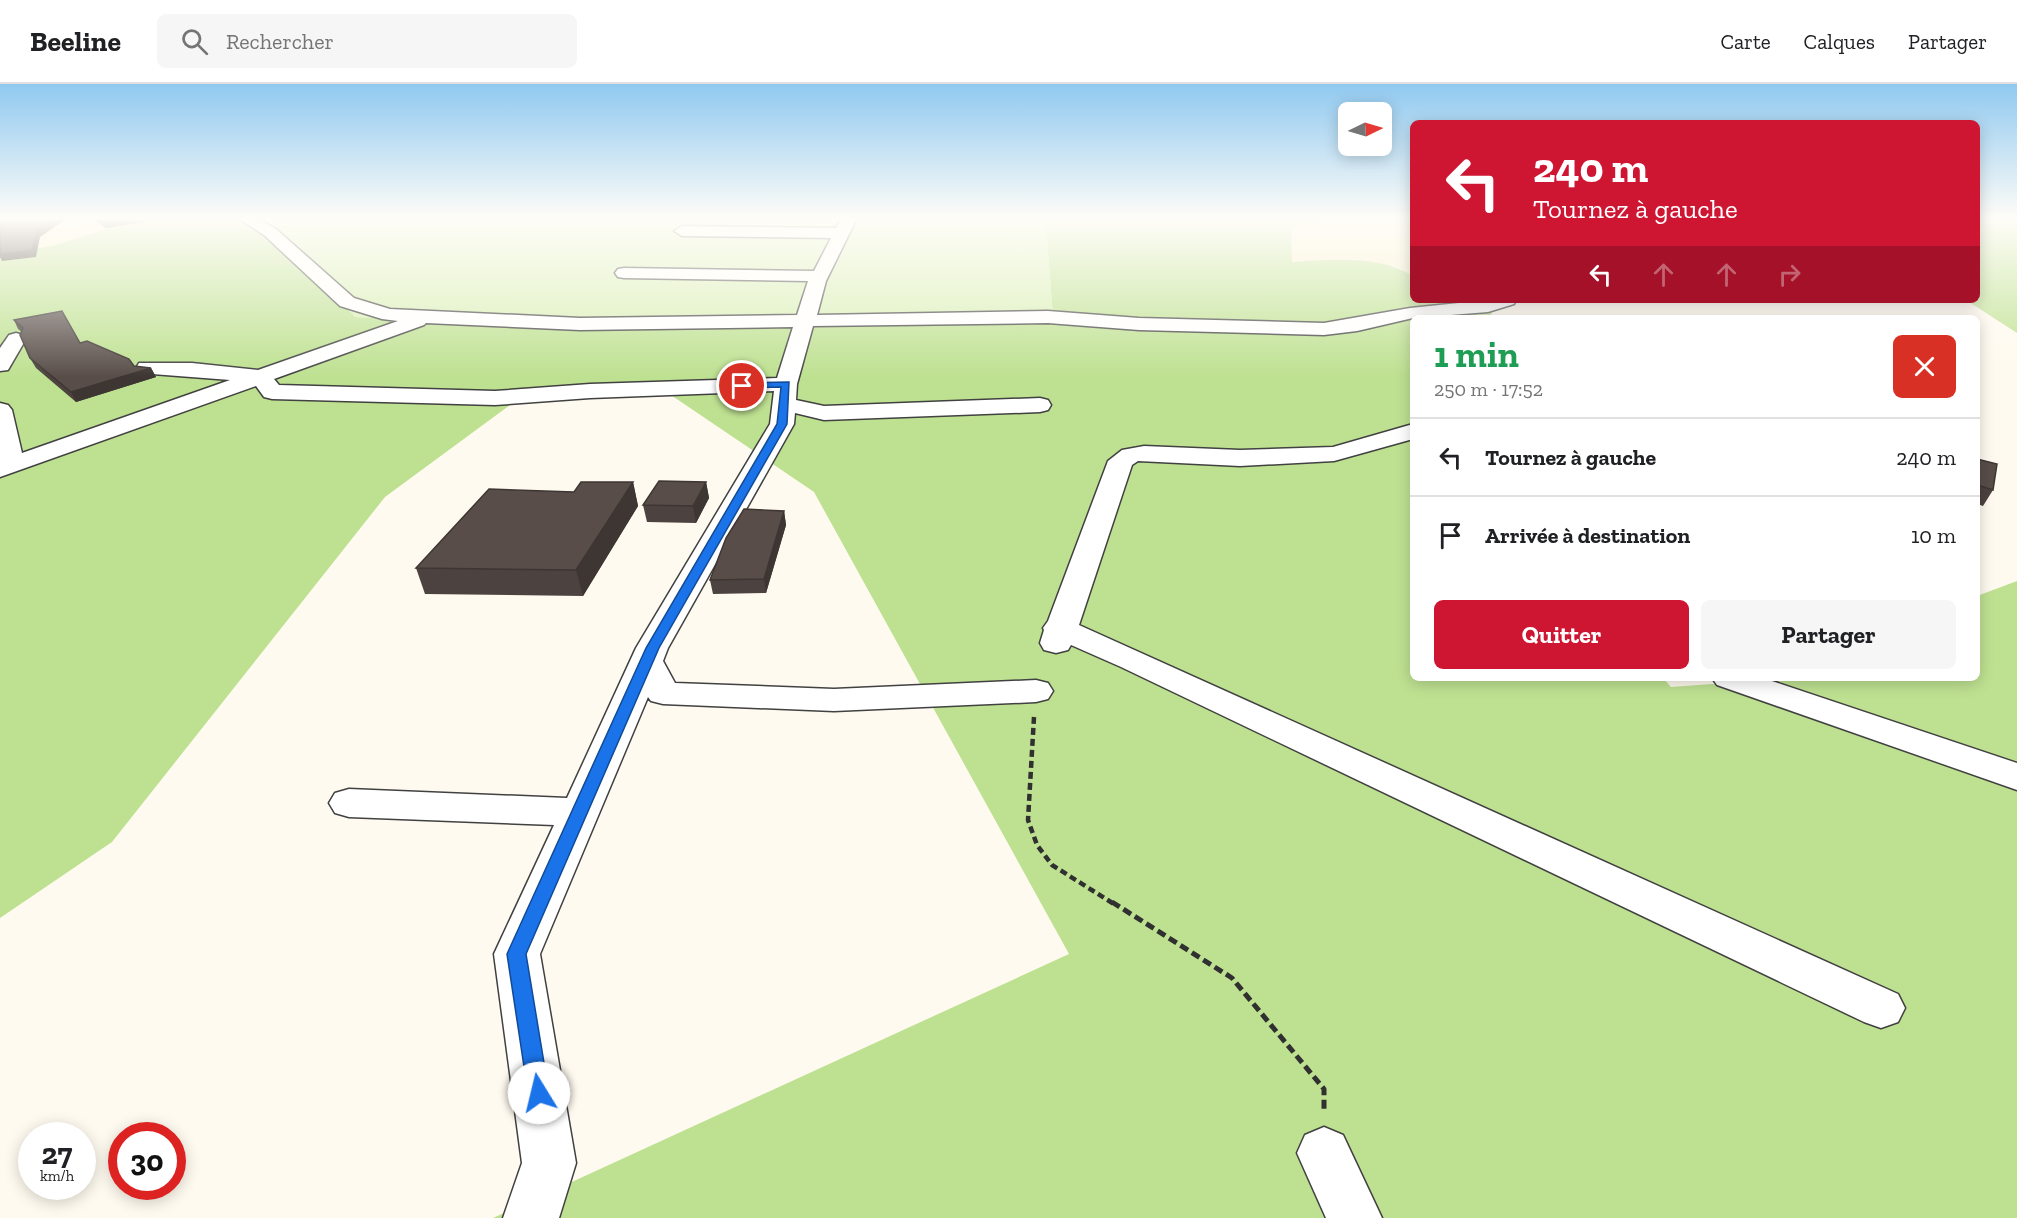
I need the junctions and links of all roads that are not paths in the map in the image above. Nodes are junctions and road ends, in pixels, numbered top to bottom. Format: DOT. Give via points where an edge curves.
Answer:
graph roads {
  1 [pos="314,271"];
  2 [pos="822,271"];
  3 [pos="624,273"];
  4 [pos="819,276"];
  5 [pos="1502,303"];
  6 [pos="1486,312"];
  7 [pos="427,317"];
  8 [pos="806,319"];
  9 [pos="16,339"];
  10 [pos="0,365"];
  11 [pos="147,368"];
  12 [pos="261,377"];
  13 [pos="785,394"];
  14 [pos="1040,405"];
  15 [pos="0,410"];
  16 [pos="1410,432"];
  17 [pos="6,467"];
  18 [pos="646,660"];
  19 [pos="1738,681"];
  20 [pos="1036,691"];
  21 [pos="2017,777"];
  22 [pos="349,803"];
  23 [pos="580,812"];
  24 [pos="1881,1008"];
  25 [pos="1324,1153"];
  26 [pos="531,1218"];
  27 [pos="1354,1218"];
  1 -- 7 [label="street" via="347,302 388,315"];
  2 -- 4 [label="street"];
  3 -- 4 [label="street"];
  4 -- 8 [label="street"];
  5 -- 6 [label="street"];
  6 -- 8 [label="street" via="1410,314 1324,329 1139,324 1048,317"];
  7 -- 8 [label="street" via="580,324"];
  7 -- 12 [label="street"];
  8 -- 13 [label="street"];
  9 -- 10 [label="street"];
  11 -- 12 [label="street"];
  12 -- 13 [label="street" via="272,392 495,398 590,391"];
  12 -- 17 [label="street"];
  13 -- 14 [label="street" via="824,413"];
  13 -- 18 [label="street" via="782,424"];
  15 -- 17 [label="street"];
  16 -- 24 [label="street" via="1334,454 1240,458 1131,455 1121,461 1058,636 1133,660"];
  18 -- 20 [label="street" via="663,693 834,700"];
  18 -- 23 [label="street"];
  19 -- 21 [label="street"];
  22 -- 23 [label="street"];
  23 -- 26 [label="street" via="517,954 549,1163"];
  25 -- 27 [label="street"];
}
